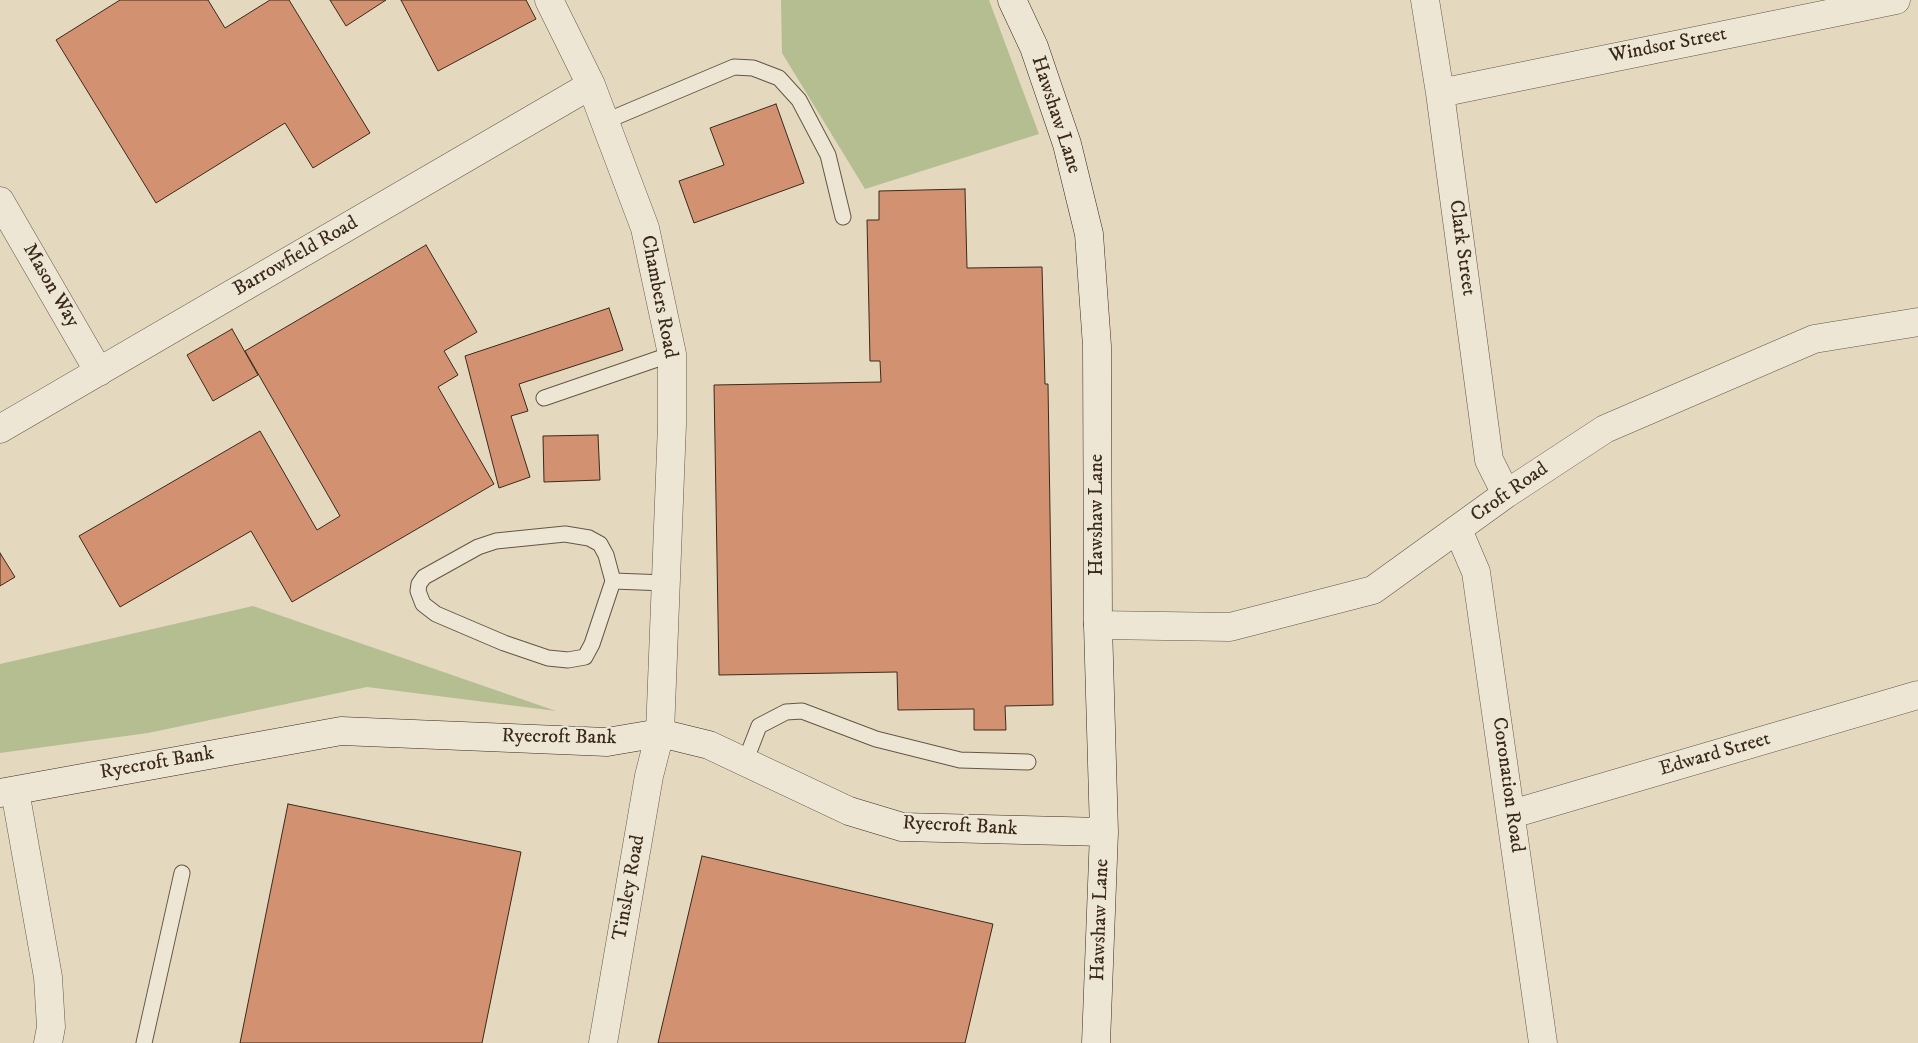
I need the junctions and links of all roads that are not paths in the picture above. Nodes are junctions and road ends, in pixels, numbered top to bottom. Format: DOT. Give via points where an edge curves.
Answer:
graph roads {
  1 [pos="549,0"];
  2 [pos="1012,0"];
  3 [pos="1425,0"];
  4 [pos="1896,0"];
  5 [pos="591,85"];
  6 [pos="1440,93"];
  7 [pos="606,121"];
  8 [pos="0,201"];
  9 [pos="843,218"];
  10 [pos="1918,322"];
  11 [pos="672,354"];
  12 [pos="99,372"];
  13 [pos="544,398"];
  14 [pos="0,429"];
  15 [pos="1506,494"];
  16 [pos="1458,530"];
  17 [pos="613,581"];
  18 [pos="666,583"];
  19 [pos="1098,625"];
  20 [pos="1918,695"];
  21 [pos="660,733"];
  22 [pos="745,762"];
  23 [pos="1028,762"];
  24 [pos="8,792"];
  25 [pos="1512,814"];
  26 [pos="1104,832"];
  27 [pos="182,872"];
  28 [pos="48,1043"];
  29 [pos="144,1043"];
  30 [pos="603,1043"];
  31 [pos="1096,1043"];
  32 [pos="1543,1043"];
  1 -- 5 [label="street, Chambers Road"];
  2 -- 19 [label="street, Hawshaw Lane" via="1034,47 1067,144 1089,234 1098,346"];
  3 -- 6 [label="street, Clark Street"];
  4 -- 6 [label="street, Windsor Street"];
  5 -- 7 [label="street, Chambers Road"];
  5 -- 12 [label="street, Barrowfield Road"];
  6 -- 15 [label="street, Clark Street" via="1489,460"];
  7 -- 9 [label="lane" via="734,67 753,68 779,78 799,100 828,156"];
  7 -- 11 [label="street, Chambers Road" via="645,228"];
  8 -- 12 [label="street, Mason Way"];
  10 -- 15 [label="street, Croft Road" via="1814,339 1605,429"];
  11 -- 13 [label="lane"];
  11 -- 18 [label="street, Chambers Road"];
  12 -- 14 [label="street, Barrowfield Road"];
  15 -- 16 [label="street, Croft Road"];
  16 -- 19 [label="street, Croft Road" via="1373,590 1230,627"];
  16 -- 25 [label="street, Coronation Road" via="1476,572"];
  17 -- 17 [label="lane" via="600,544 565,534 496,541 478,547 424,577 418,592 423,604 436,614 504,643 548,658 568,660 585,657"];
  17 -- 18 [label="lane"];
  18 -- 21 [label="street, Chambers Road"];
  19 -- 26 [label="street, Hawshaw Lane"];
  20 -- 25 [label="street, Edward Street"];
  21 -- 22 [label="street, Ryecroft Bank" via="709,745"];
  21 -- 24 [label="street, Ryecroft Bank" via="607,742 341,730"];
  21 -- 30 [label="street, Tinsley Road" via="649,776"];
  22 -- 23 [label="lane" via="759,726 786,712 802,711 876,739 960,760"];
  22 -- 26 [label="street, Ryecroft Bank" via="849,811 902,827"];
  24 -- 28 [label="street" via="48,978 51,1027"];
  25 -- 32 [label="street, Coronation Road"];
  26 -- 31 [label="street, Hawshaw Lane"];
  27 -- 29 [label="lane"];
}
